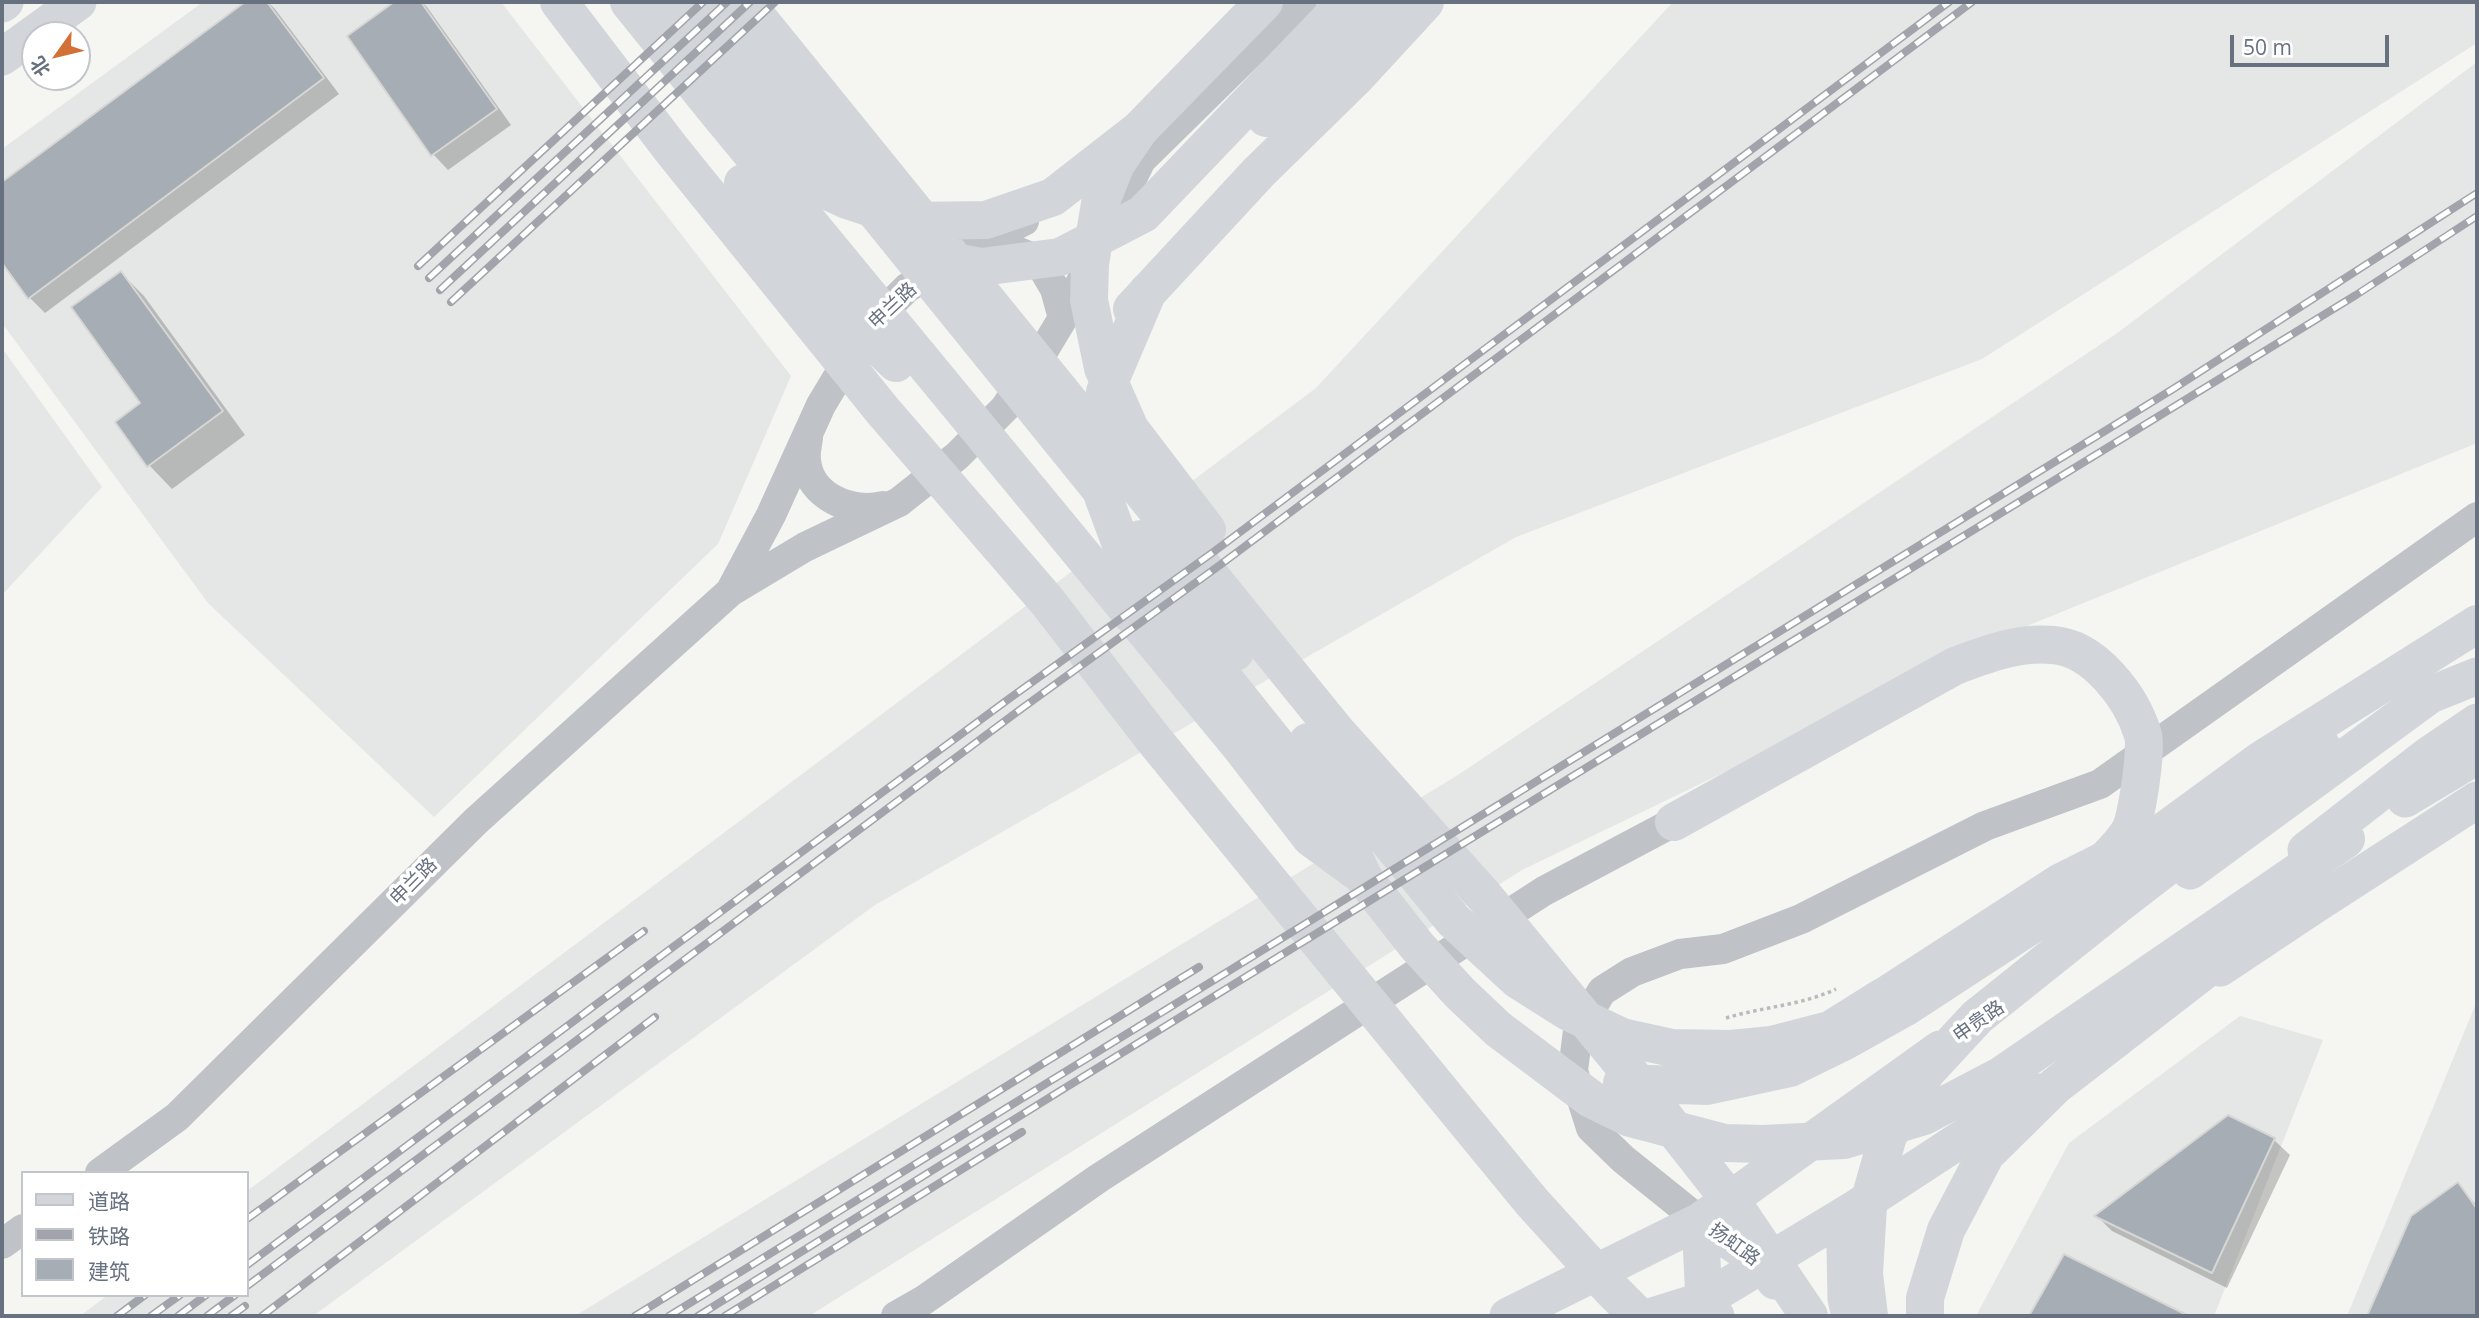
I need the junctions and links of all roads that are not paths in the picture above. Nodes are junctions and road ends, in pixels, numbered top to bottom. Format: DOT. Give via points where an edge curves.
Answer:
graph roads {
  1 [pos="78,2"];
  2 [pos="559,2"];
  3 [pos="602,2"];
  4 [pos="629,2"];
  5 [pos="671,2"];
  6 [pos="706,2"];
  7 [pos="745,2"];
  8 [pos="1264,2"];
  9 [pos="1302,2"];
  10 [pos="1346,2"];
  11 [pos="1386,2"];
  12 [pos="1425,2"];
  13 [pos="2,57"];
  14 [pos="1335,57"];
  15 [pos="715,110"];
  16 [pos="1140,145"];
  17 [pos="1259,172"];
  18 [pos="1143,215"];
  19 [pos="969,249"];
  20 [pos="1148,291"];
  21 [pos="1063,318"];
  22 [pos="808,434"];
  23 [pos="1028,491"];
  24 [pos="899,502"];
  25 [pos="2477,517"];
  26 [pos="730,592"];
  27 [pos="2477,625"];
  28 [pos="2477,660"];
  29 [pos="2477,676"];
  30 [pos="2430,695"];
  31 [pos="2477,722"];
  32 [pos="1151,736"];
  33 [pos="2477,756"];
  34 [pos="2292,798"];
  35 [pos="2477,800"];
  36 [pos="1674,822"];
  37 [pos="2197,827"];
  38 [pos="2346,839"];
  39 [pos="1363,877"];
  40 [pos="1485,897"];
  41 [pos="2074,897"];
  42 [pos="1881,998"];
  43 [pos="1542,1064"];
  44 [pos="1989,1121"];
  45 [pos="103,1171"];
  46 [pos="1856,1208"];
  47 [pos="1700,1221"];
  48 [pos="21,1230"];
  49 [pos="2,1244"];
  50 [pos="1763,1264"];
  51 [pos="1710,1308"];
  52 [pos="896,1316"];
  53 [pos="1508,1316"];
  54 [pos="1639,1316"];
  55 [pos="1653,1316"];
  56 [pos="1801,1316"];
  57 [pos="1809,1316"];
  58 [pos="1850,1316"];
  59 [pos="1869,1316"];
  60 [pos="1925,1316"];
  1 -- 13 [label="main road"];
  2 -- 32 [label="highway" via="676,156 883,411 1046,601"];
  3 -- 23 [label="highway" via="839,308"];
  4 -- 15 [label="highway"];
  5 -- 18 [label="highway" via="842,208 908,253 981,267 1059,257"];
  6 -- 42 [label="highway" via="1453,920 1518,980 1567,1011 1622,1037 1672,1048 1772,1045 1830,1030"];
  7 -- 40 [label="highway" via="1336,731"];
  8 -- 16 [label="highway"];
  9 -- 16 [label="street, 申兰路"];
  10 -- 18 [label="highway"];
  11 -- 14 [label="highway"];
  12 -- 17 [label="highway"];
  14 -- 17 [label="highway"];
  14 -- 18 [label="highway" via="1235,145"];
  15 -- 16 [label="highway" via="795,176 847,200 911,221 986,220 1053,197"];
  15 -- 23 [label="highway"];
  16 -- 19 [label="street, 申兰路"];
  16 -- 21 [label="street, 申兰路"];
  16 -- 40 [label="highway" via="1116,164 1100,204 1090,264 1089,300 1103,368 1130,429 1353,716"];
  17 -- 20 [label="highway"];
  19 -- 21 [label="street" via="1003,245 1038,260 1055,289"];
  19 -- 22 [label="street, 申兰路" via="907,288 868,327"];
  20 -- 32 [label="highway" via="1092,352 1063,407 1050,493 1070,593 1105,668"];
  20 -- 39 [label="highway" via="1105,392 1098,441 1103,496 1122,547 1156,601 1337,820"];
  21 -- 24 [label="street, 申兰路" via="1005,408 957,456"];
  22 -- 24 [label="street" via="806,462 817,488 843,506 868,510"];
  22 -- 26 [label="street, 申兰路"];
  23 -- 39 [label="highway" via="1311,838"];
  24 -- 26 [label="street, 申兰路" via="805,547"];
  25 -- 47 [label="street" via="2100,784 1985,826 1801,919 1723,949 1680,954 1632,972 1602,991 1578,1030 1573,1071 1591,1128"];
  26 -- 45 [label="street, 申兰路" via="476,821 177,1117"];
  27 -- 41 [label="highway" via="2261,760"];
  27 -- 59 [label="highway" via="1977,1017 1927,1072 1888,1136 1868,1206 1864,1274"];
  28 -- 30 [label="street, 申贵路"];
  29 -- 30 [label="main road, 申贵路"];
  30 -- 34 [label="main road, 申贵路"];
  30 -- 37 [label="main road" via="2345,726"];
  31 -- 44 [label="main road" via="2210,926"];
  32 -- 54 [label="highway" via="1532,1202"];
  33 -- 38 [label="main road"];
  34 -- 37 [label="main road"];
  34 -- 47 [label="main road, 申贵路"];
  35 -- 44 [label="main road"];
  36 -- 41 [label="highway" via="1955,666 2001,648 2055,645 2092,659 2125,694 2144,737 2131,830"];
  36 -- 52 [label="street" via="1544,891 1099,1178"];
  37 -- 42 [label="main road" via="2140,842 2060,882"];
  38 -- 43 [label="highway" via="2002,1075 1924,1116 1844,1140 1725,1143 1630,1118 1591,1099"];
  38 -- 60 [label="highway" via="2201,973 2055,1086 1986,1154 1946,1230 1925,1298"];
  39 -- 43 [label="highway" via="1416,946 1460,993"];
  40 -- 57 [label="highway" via="1737,1208"];
  41 -- 43 [label="highway" via="1904,1008 1790,1068 1707,1086 1593,1080"];
  44 -- 46 [label="main road"];
  46 -- 50 [label="main road"];
  46 -- 58 [label="main road" via="1845,1248"];
  47 -- 50 [label="main road, 扬虹路"];
  47 -- 51 [label="main road, 扬虹路"];
  47 -- 53 [label="main road, 申贵路"];
  48 -- 49 [label="street"];
  50 -- 51 [label="main road"];
  50 -- 56 [label="main road, 扬虹路"];
  51 -- 55 [label="main road"];
}
